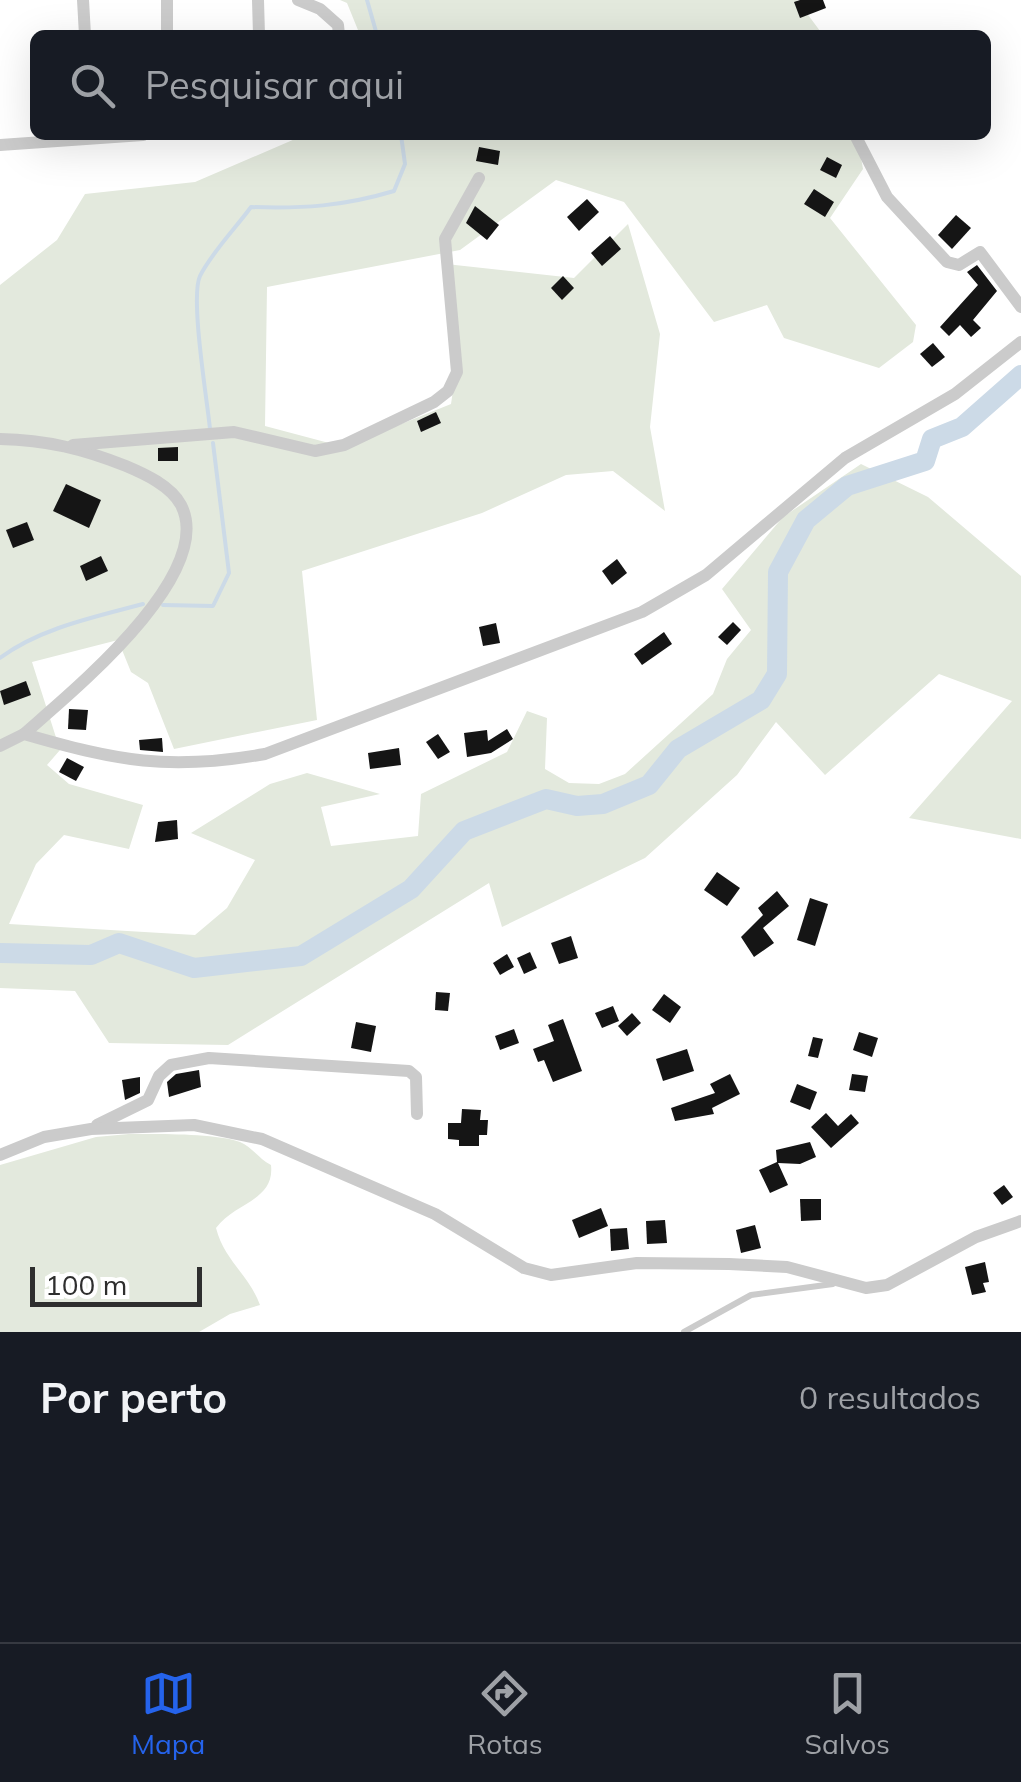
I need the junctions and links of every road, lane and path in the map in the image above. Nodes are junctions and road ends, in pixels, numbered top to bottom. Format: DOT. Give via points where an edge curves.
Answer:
graph roads {
  1 [pos="83,0"];
  2 [pos="167,0"];
  3 [pos="258,0"];
  4 [pos="298,0"];
  5 [pos="85,30"];
  6 [pos="168,30"];
  7 [pos="259,30"];
  8 [pos="338,30"];
  9 [pos="56,140"];
  10 [pos="858,140"];
  11 [pos="0,145"];
  12 [pos="479,178"];
  13 [pos="1021,307"];
  14 [pos="1021,342"];
  15 [pos="0,439"];
  16 [pos="73,445"];
  17 [pos="24,734"];
  18 [pos="0,746"];
  19 [pos="417,1114"];
  20 [pos="91,1129"];
  21 [pos="0,1155"];
  22 [pos="1021,1220"];
  23 [pos="839,1283"];
  24 [pos="684,1332"];
  1 -- 5 [label="street"];
  2 -- 6 [label="street"];
  3 -- 7 [label="street"];
  4 -- 8 [label="street" via="320,9"];
  9 -- 11 [label="street"];
  10 -- 13 [label="street" via="887,197 947,262 959,265 980,252"];
  12 -- 16 [label="street" via="446,238 458,372 434,402 344,445 314,451 234,432"];
  14 -- 17 [label="street" via="955,394 845,458 706,574 642,612 266,754 149,764"];
  15 -- 16 [label="street"];
  16 -- 17 [label="street" via="152,476 181,504 188,531 176,568 146,616"];
  17 -- 18 [label="street"];
  19 -- 20 [label="street" via="416,1077 408,1070 220,1056 172,1065 148,1100"];
  20 -- 21 [label="street" via="44,1137"];
  20 -- 23 [label="street" via="194,1125 262,1139 434,1214 524,1268 550,1275 678,1262 787,1267"];
  22 -- 23 [label="street" via="887,1285"];
  23 -- 24 [label="lane" via="751,1295"];
}
